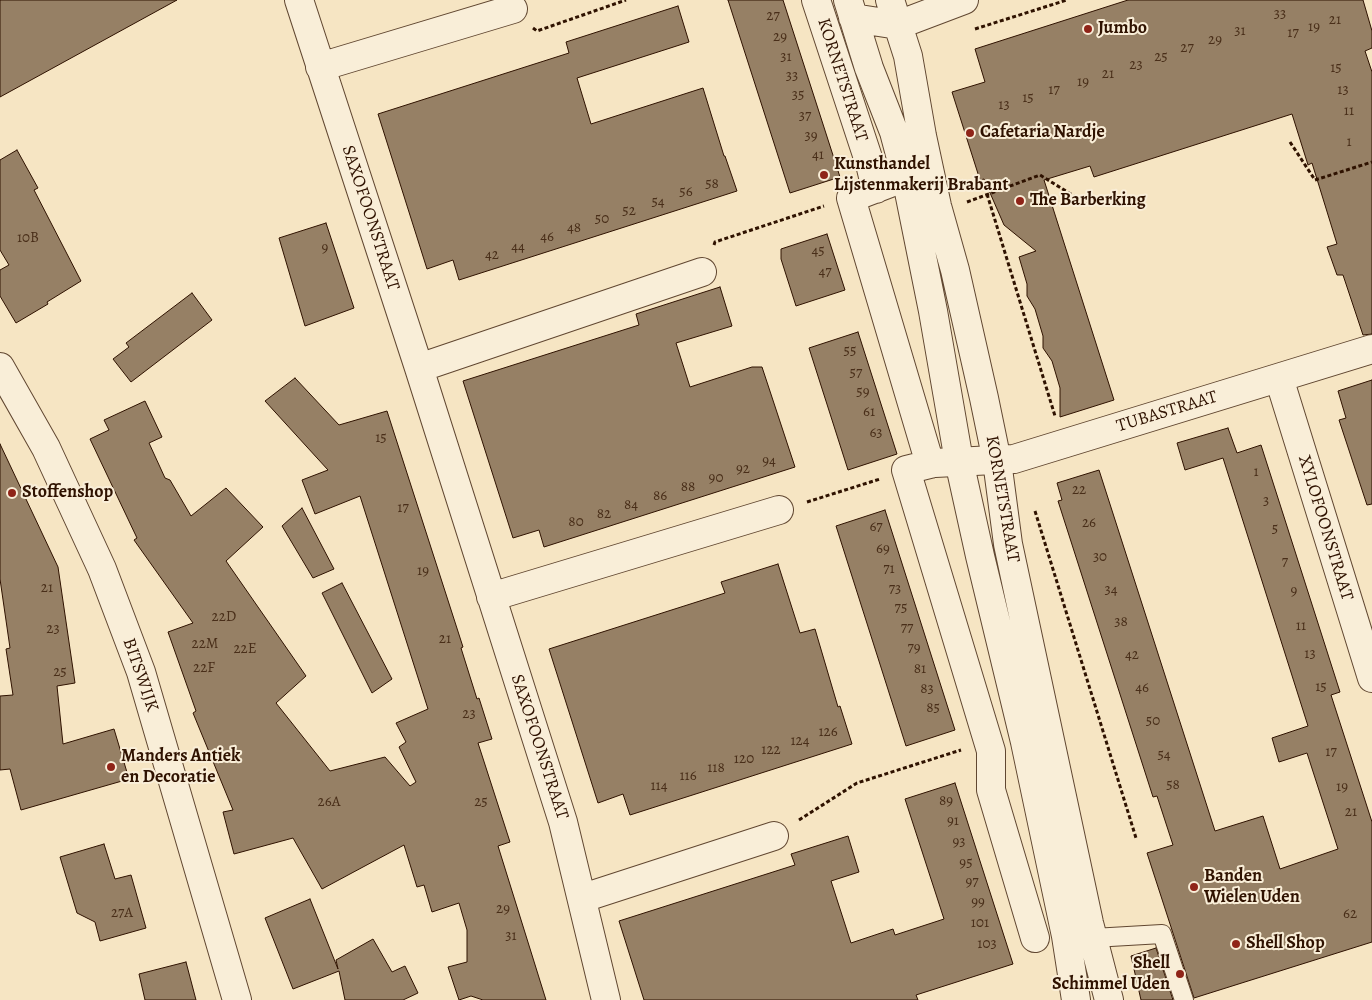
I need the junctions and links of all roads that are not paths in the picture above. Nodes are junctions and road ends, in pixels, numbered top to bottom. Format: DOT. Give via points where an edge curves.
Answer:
graph roads {
  1 [pos="299,0"];
  2 [pos="816,0"];
  3 [pos="873,0"];
  4 [pos="964,0"];
  5 [pos="513,9"];
  6 [pos="850,9"];
  7 [pos="894,12"];
  8 [pos="320,67"];
  9 [pos="906,177"];
  10 [pos="876,189"];
  11 [pos="702,272"];
  12 [pos="1372,349"];
  13 [pos="0,367"];
  14 [pos="419,368"];
  15 [pos="1279,378"];
  16 [pos="959,461"];
  17 [pos="997,461"];
  18 [pos="918,467"];
  19 [pos="779,510"];
  20 [pos="491,597"];
  21 [pos="1372,678"];
  22 [pos="1025,742"];
  23 [pos="990,746"];
  24 [pos="774,836"];
  25 [pos="583,898"];
  26 [pos="1035,938"];
  27 [pos="1094,938"];
  28 [pos="237,1000"];
  29 [pos="606,1000"];
  30 [pos="1076,1000"];
  31 [pos="1109,1000"];
  32 [pos="1184,1000"];
  1 -- 8 [label="street, SAXOFOONSTRAAT"];
  2 -- 10 [label="street, KORNETSTRAAT"];
  3 -- 6 [label="street"];
  4 -- 7 [label="street"];
  5 -- 8 [label="street"];
  6 -- 7 [label="street"];
  6 -- 9 [label="street, KORNETSTRAAT" via="894,132"];
  7 -- 17 [label="street, KORNETSTRAAT" via="908,56 937,206"];
  8 -- 14 [label="street, SAXOFOONSTRAAT"];
  9 -- 10 [label="street"];
  9 -- 16 [label="street, KORNETSTRAAT"];
  10 -- 18 [label="street" via="851,198"];
  11 -- 14 [label="street"];
  12 -- 15 [label="street, TUBASTRAAT"];
  13 -- 28 [label="street, BITSWIJK" via="50,456 102,569 141,672"];
  14 -- 20 [label="street, SAXOFOONSTRAAT"];
  15 -- 17 [label="street, TUBASTRAAT" via="1014,459"];
  15 -- 21 [label="street, XYLOFOONSTRAAT"];
  16 -- 17 [label="street, TUBASTRAAT"];
  16 -- 18 [label="street, KORNETSTRAAT"];
  16 -- 22 [label="street, KORNETSTRAAT"];
  17 -- 27 [label="street, KORNETSTRAAT" via="1008,544"];
  18 -- 23 [label="street"];
  19 -- 20 [label="street"];
  20 -- 25 [label="street, SAXOFOONSTRAAT" via="563,822"];
  22 -- 23 [label="street"];
  22 -- 30 [label="street, KORNETSTRAAT" via="1066,936"];
  23 -- 26 [label="street" via="991,790"];
  24 -- 25 [label="street"];
  25 -- 29 [label="street, SAXOFOONSTRAAT"];
  27 -- 31 [label="street, KORNETSTRAAT"];
  27 -- 32 [label="lane" via="1162,934"];
}
